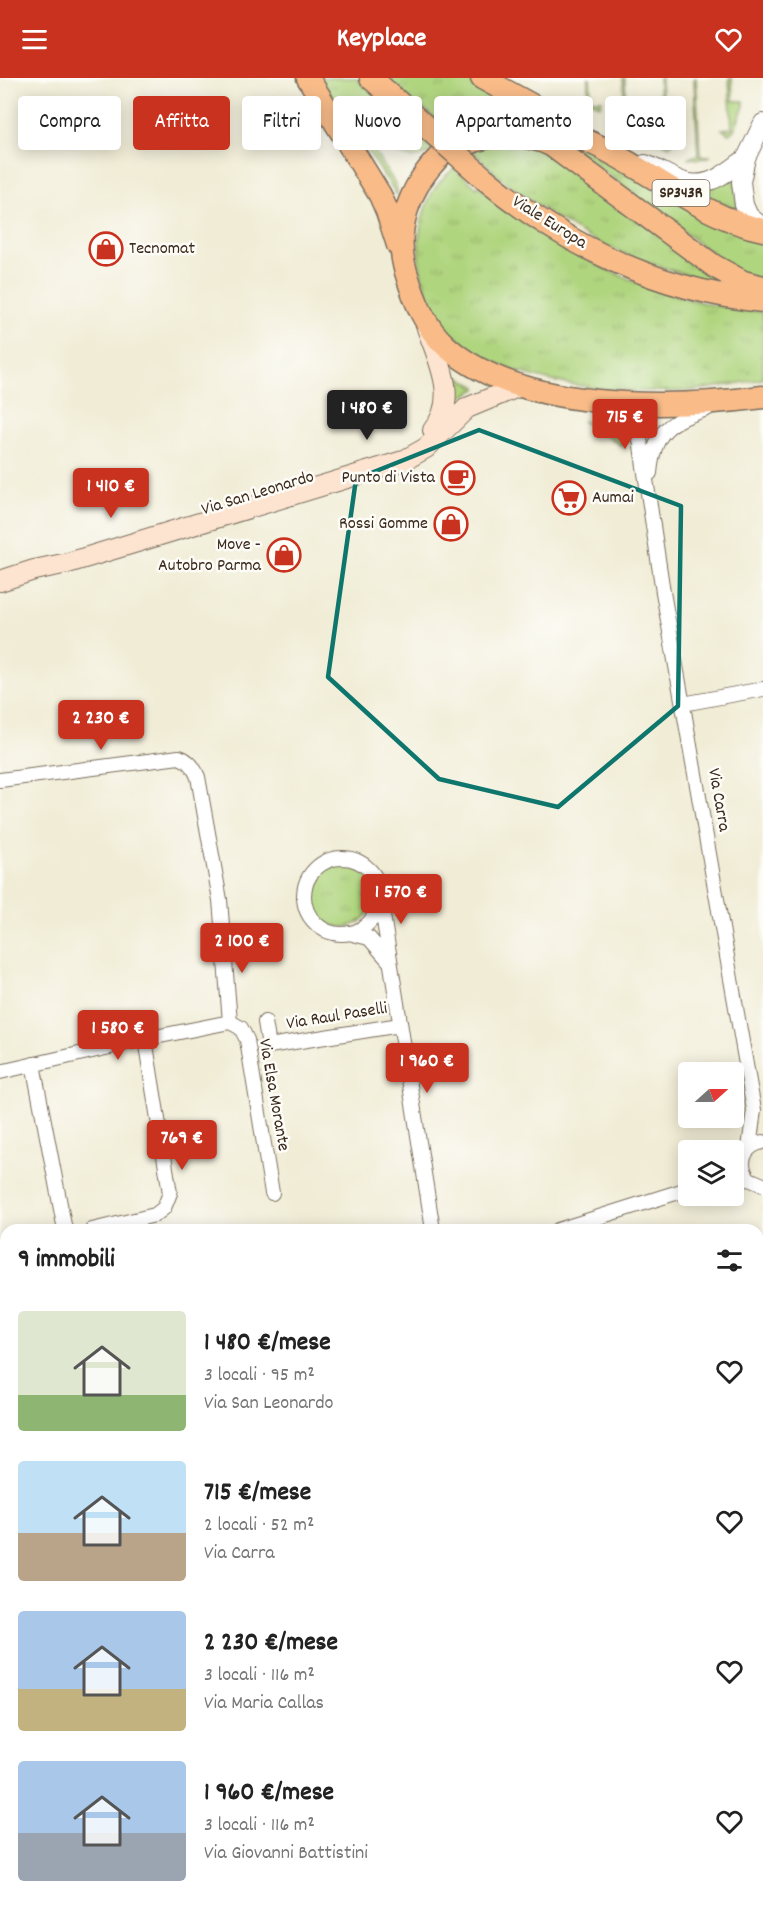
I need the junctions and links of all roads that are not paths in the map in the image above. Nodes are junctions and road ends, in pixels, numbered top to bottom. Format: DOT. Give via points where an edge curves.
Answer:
graph roads {
  1 [pos="308,78"];
  2 [pos="371,78"];
  3 [pos="482,78"];
  4 [pos="514,96"];
  5 [pos="763,123"];
  6 [pos="593,143"];
  7 [pos="593,144"];
  8 [pos="558,150"];
  9 [pos="440,156"];
  10 [pos="746,158"];
  11 [pos="763,229"];
  12 [pos="401,257"];
  13 [pos="763,287"];
  14 [pos="763,301"];
  15 [pos="421,312"];
  16 [pos="520,386"];
  17 [pos="757,398"];
  18 [pos="605,401"];
  19 [pos="648,496"];
  20 [pos="29,572"];
  21 [pos="0,581"];
  22 [pos="763,689"];
  23 [pos="683,704"];
  24 [pos="0,780"];
  25 [pos="379,890"];
  26 [pos="347,933"];
  27 [pos="390,964"];
  28 [pos="230,1022"];
  29 [pos="265,1022"];
  30 [pos="400,1025"];
  31 [pos="144,1039"];
  32 [pos="33,1064"];
  33 [pos="0,1072"];
  34 [pos="754,1110"];
  35 [pos="763,1129"];
  36 [pos="763,1142"];
  37 [pos="744,1151"];
  38 [pos="744,1157"];
  39 [pos="744,1170"];
  40 [pos="744,1179"];
  41 [pos="749,1179"];
  42 [pos="763,1185"];
  43 [pos="678,1192"];
  44 [pos="272,1193"];
  45 [pos="607,1215"];
  46 [pos="64,1224"];
  47 [pos="117,1224"];
  48 [pos="432,1224"];
  49 [pos="578,1224"];
  50 [pos="598,1224"];
  1 -- 12 [label="main road" via="380,195"];
  2 -- 14 [label="main road, Viale Europa, bridge" via="485,179 551,227 623,265 695,290"];
  3 -- 4 [label="main road, SP343R"];
  5 -- 10 [label="street"];
  6 -- 10 [label="street" via="686,182 715,180"];
  7 -- 11 [label="main road, SP343R" via="723,216"];
  8 -- 13 [label="main road, SP343R" via="714,266 743,282"];
  9 -- 12 [label="main road" via="422,176 410,200"];
  10 -- 11 [label="street" via="741,182 744,205"];
  12 -- 15 [label="main road"];
  15 -- 16 [label="main road" via="445,346 492,375"];
  15 -- 20 [label="main road, Via San Leonardo" via="444,373 446,391 439,423 421,441 395,453 119,536"];
  16 -- 18 [label="main road" via="553,395"];
  16 -- 20 [label="main road, Via San Leonardo" via="467,408 426,448 403,461"];
  17 -- 18 [label="main road" via="670,404"];
  17 -- 19 [label="street, Via Carra" via="712,408 672,423 660,435 652,454"];
  18 -- 19 [label="street, Via Carra" via="628,418 639,434"];
  19 -- 23 [label="street, Via Carra"];
  20 -- 21 [label="main road, Via San Leonardo"];
  22 -- 23 [label="street"];
  23 -- 34 [label="street, Via Carra"];
  24 -- 28 [label="street" via="178,757 191,764 198,777 220,900"];
  25 -- 26 [label="street" via="372,919 359,930"];
  25 -- 26 [label="street" via="373,874 352,859 327,861 312,874 305,898 311,916 324,929"];
  25 -- 27 [label="street"];
  26 -- 27 [label="street" via="369,938"];
  27 -- 30 [label="street"];
  28 -- 31 [label="street"];
  28 -- 44 [label="street, Via Elsa Morante" via="241,1028 247,1040"];
  29 -- 30 [label="street, Via Raul Paselli" via="269,1046"];
  30 -- 48 [label="street"];
  31 -- 32 [label="street"];
  31 -- 47 [label="street" via="170,1193 164,1208 155,1215"];
  32 -- 33 [label="street"];
  32 -- 46 [label="street"];
  34 -- 35 [label="street, Via Carra"];
  34 -- 37 [label="street, Via Carra"];
  36 -- 38 [label="street"];
  39 -- 41 [label="street"];
  40 -- 41 [label="street"];
  41 -- 42 [label="street"];
  43 -- 45 [label="street"];
  45 -- 49 [label="street"];
  45 -- 50 [label="street"];
}
